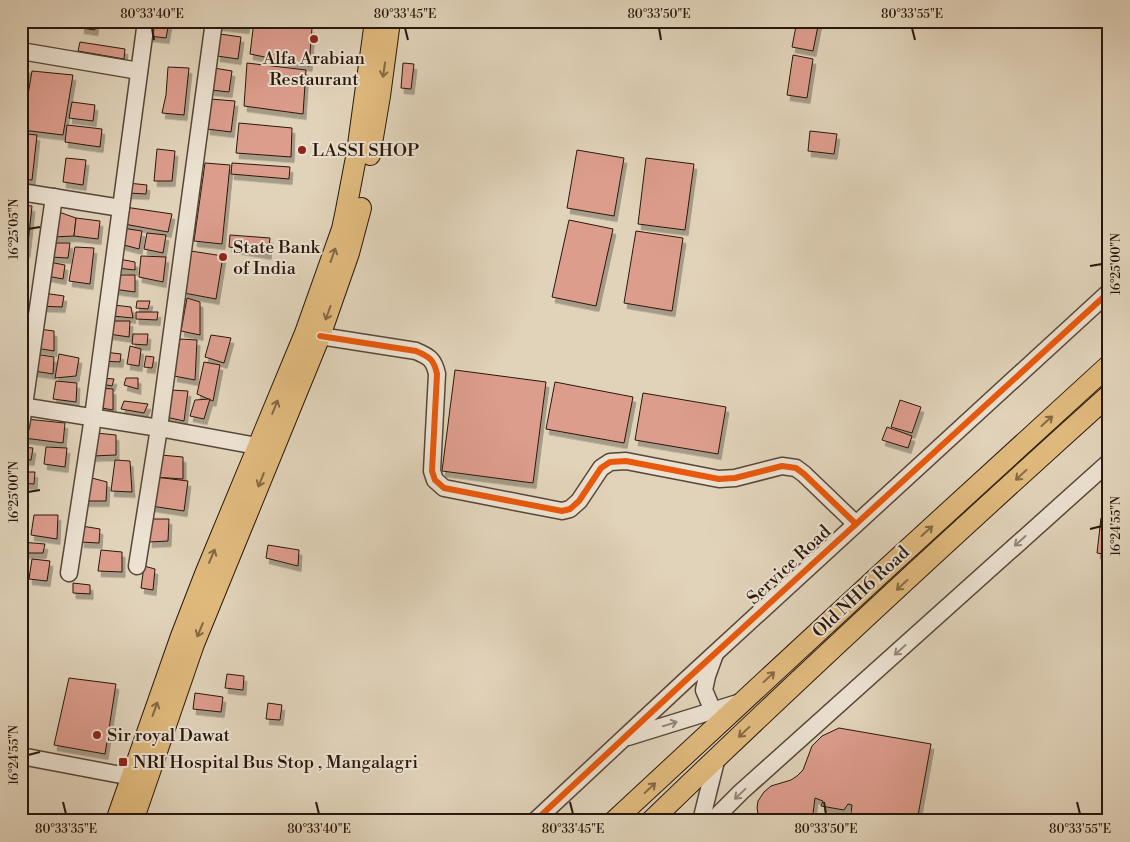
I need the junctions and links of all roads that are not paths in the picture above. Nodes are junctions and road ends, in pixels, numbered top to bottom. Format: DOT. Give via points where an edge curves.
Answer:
graph roads {
  1 [pos="146,21"];
  2 [pos="214,21"];
  3 [pos="375,21"];
  4 [pos="390,21"];
  5 [pos="21,51"];
  6 [pos="139,71"];
  7 [pos="21,192"];
  8 [pos="54,197"];
  9 [pos="121,208"];
  10 [pos="1109,292"];
  11 [pos="320,336"];
  12 [pos="1109,365"];
  13 [pos="1109,395"];
  14 [pos="23,406"];
  15 [pos="92,417"];
  16 [pos="21,426"];
  17 [pos="159,428"];
  18 [pos="266,448"];
  19 [pos="1109,462"];
  20 [pos="856,524"];
  21 [pos="137,566"];
  22 [pos="69,574"];
  23 [pos="716,653"];
  24 [pos="743,702"];
  25 [pos="713,711"];
  26 [pos="624,738"];
  27 [pos="21,756"];
  28 [pos="717,757"];
  29 [pos="139,778"];
  30 [pos="116,821"];
  31 [pos="133,821"];
  32 [pos="535,821"];
  33 [pos="614,821"];
  34 [pos="651,821"];
  35 [pos="701,821"];
  36 [pos="712,821"];
  1 -- 6 [label="street"];
  2 -- 17 [label="street"];
  18 -- 3 [label="main road, one-way" via="342,229 357,152"];
  4 -- 11 [label="main road, one-way" via="358,220 344,271"];
  5 -- 6 [label="street"];
  6 -- 9 [label="street"];
  7 -- 8 [label="street"];
  8 -- 9 [label="street"];
  8 -- 14 [label="street"];
  9 -- 15 [label="street"];
  10 -- 20 [label="street, Service Road"];
  11 -- 18 [label="main road"];
  11 -- 20 [label="street" via="416,352 435,364 438,374 432,471 444,488 562,511 579,501 602,468 610,462 626,461 719,479 782,466 796,468 804,474"];
  24 -- 12 [label="main road, Old NH16 Road, one-way"];
  13 -- 28 [label="main road, Old NH16 Road, one-way"];
  14 -- 15 [label="street"];
  14 -- 16 [label="street"];
  15 -- 17 [label="street"];
  15 -- 22 [label="street"];
  17 -- 18 [label="street"];
  17 -- 21 [label="street"];
  18 -- 29 [label="main road" via="194,644"];
  19 -- 36 [label="street, one-way"];
  20 -- 23 [label="street, Service Road"];
  23 -- 25 [label="street" via="704,690"];
  23 -- 26 [label="street, Service Road"];
  24 -- 25 [label="street"];
  33 -- 24 [label="main road, Old NH16 Road, one-way"];
  26 -- 25 [label="street, one-way"];
  26 -- 32 [label="street, Service Road"];
  27 -- 29 [label="street"];
  28 -- 34 [label="main road, Old NH16 Road"];
  28 -- 35 [label="street"];
  29 -- 30 [label="main road"];
  29 -- 31 [label="main road"];
}
